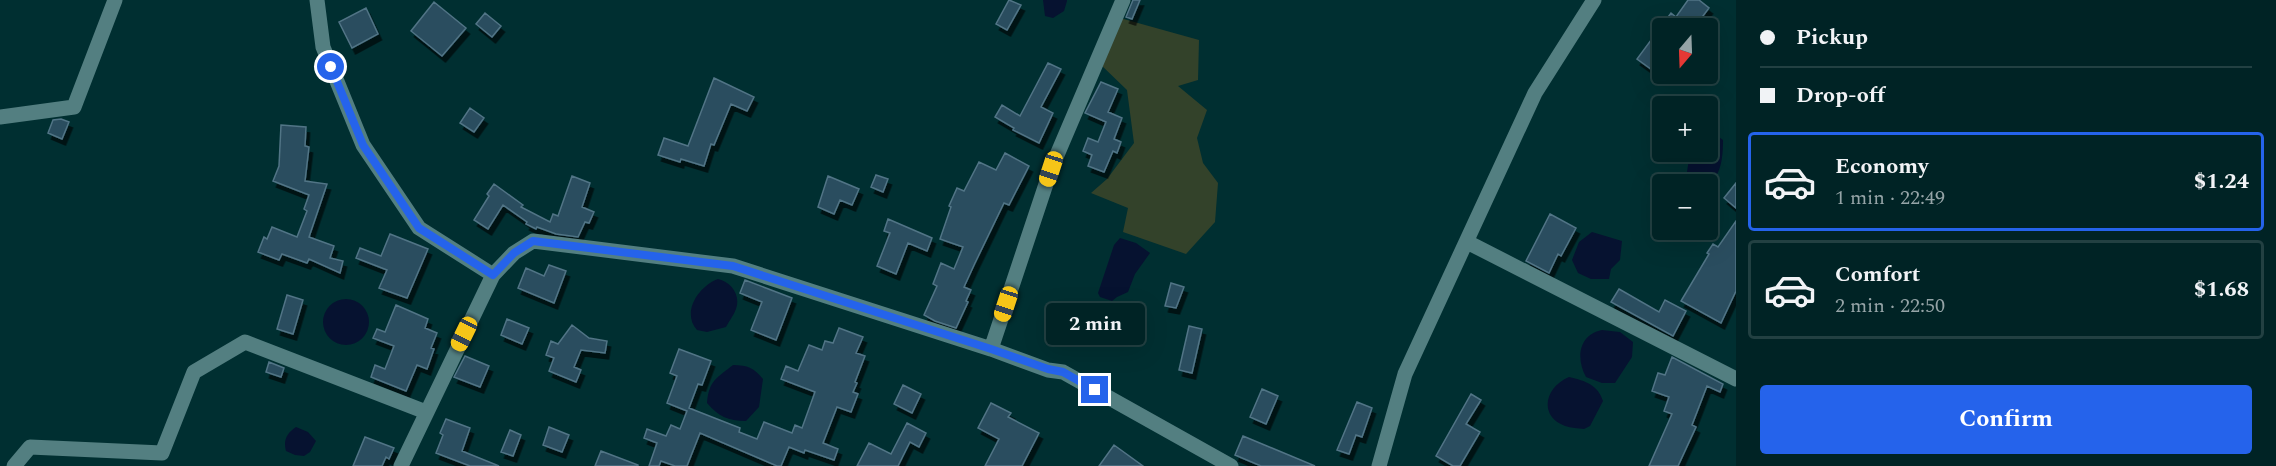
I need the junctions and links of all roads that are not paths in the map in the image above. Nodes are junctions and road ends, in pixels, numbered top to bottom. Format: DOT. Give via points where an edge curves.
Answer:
graph roads {
  1 [pos="115,0"];
  2 [pos="317,0"];
  3 [pos="1123,0"];
  4 [pos="1594,0"];
  5 [pos="0,117"];
  6 [pos="1467,242"];
  7 [pos="493,275"];
  8 [pos="991,349"];
  9 [pos="1736,379"];
  10 [pos="426,412"];
  11 [pos="14,466"];
  12 [pos="401,466"];
  13 [pos="1231,466"];
  14 [pos="1379,466"];
  1 -- 5 [label="street" via="74,107"];
  2 -- 7 [label="street" via="323,47 363,145 419,228"];
  3 -- 8 [label="street" via="1051,169"];
  4 -- 6 [label="street" via="1535,93"];
  6 -- 9 [label="street"];
  6 -- 14 [label="street" via="1405,374"];
  7 -- 8 [label="street" via="514,253 533,241 733,266"];
  7 -- 10 [label="street"];
  8 -- 13 [label="street" via="1063,372"];
  10 -- 11 [label="street" via="245,342 194,372 162,453 30,447"];
  10 -- 12 [label="street"];
}
